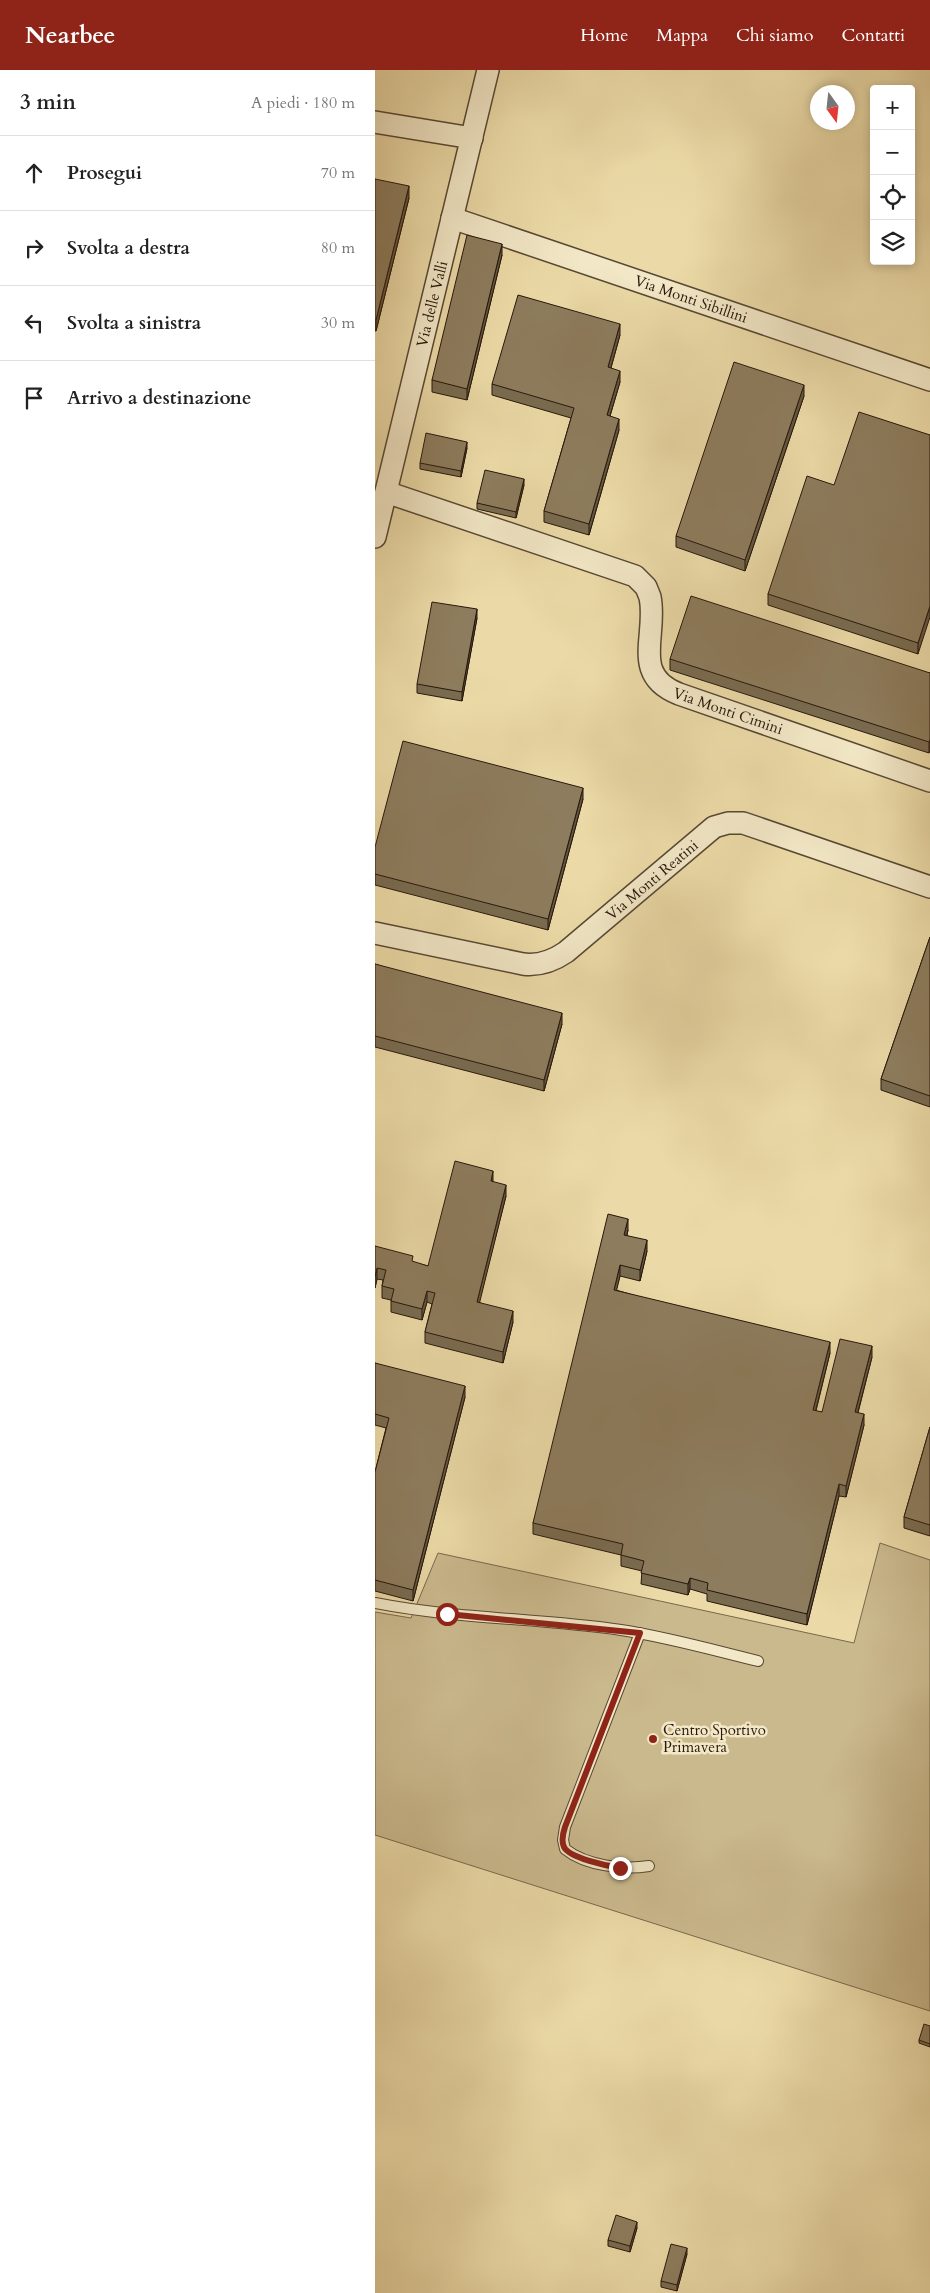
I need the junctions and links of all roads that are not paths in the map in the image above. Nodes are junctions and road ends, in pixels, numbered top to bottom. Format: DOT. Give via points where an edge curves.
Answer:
graph roads {
  1 [pos="488,70"];
  2 [pos="375,122"];
  3 [pos="472,138"];
  4 [pos="452,218"];
  5 [pos="930,380"];
  6 [pos="386,492"];
  7 [pos="375,537"];
  8 [pos="930,781"];
  9 [pos="930,887"];
  10 [pos="375,933"];
  11 [pos="375,1603"];
  12 [pos="640,1633"];
  13 [pos="758,1661"];
  14 [pos="649,1866"];
  1 -- 3 [label="street, Via delle Valli"];
  2 -- 3 [label="street"];
  3 -- 4 [label="street, Via delle Valli"];
  4 -- 5 [label="street, Via Monti Sibillini"];
  4 -- 6 [label="street, Via delle Valli"];
  6 -- 7 [label="street, Via delle Valli"];
  6 -- 8 [label="street, Via Monti Cimini" via="635,576 646,587 651,602 651,670 656,681 666,688"];
  9 -- 10 [label="street, Via Monti Reatini" via="743,823 728,823 714,827 566,952 547,962 523,964"];
  11 -- 12 [label="lane" via="438,1613"];
  12 -- 13 [label="lane"];
  12 -- 14 [label="lane" via="565,1827 563,1846 570,1853 611,1867"];
}
